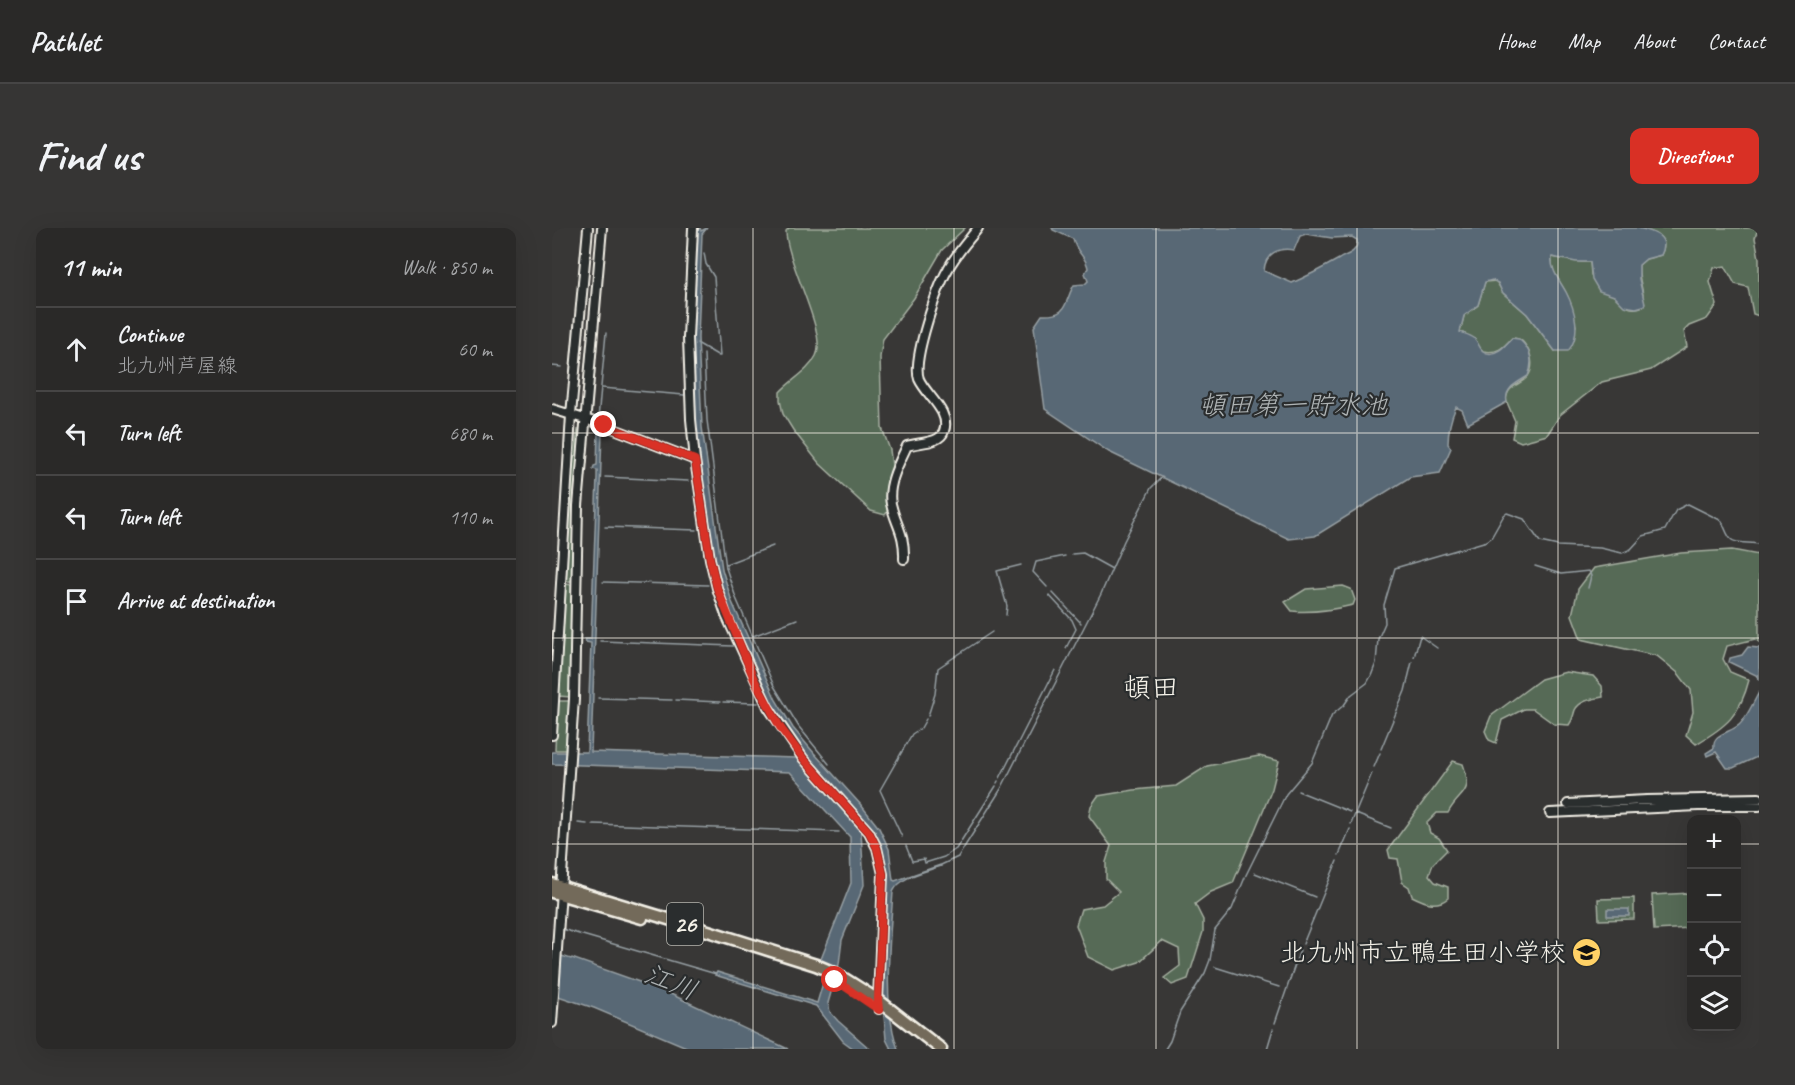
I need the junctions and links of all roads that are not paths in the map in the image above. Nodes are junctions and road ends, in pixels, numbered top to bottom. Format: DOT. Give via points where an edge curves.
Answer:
graph roads {
  1 [pos="588,228"];
  2 [pos="602,228"];
  3 [pos="693,228"];
  4 [pos="978,228"];
  5 [pos="552,409"];
  6 [pos="572,415"];
  7 [pos="585,419"];
  8 [pos="695,460"];
  9 [pos="904,559"];
  10 [pos="552,735"];
  11 [pos="1759,798"];
  12 [pos="1568,804"];
  13 [pos="1759,806"];
  14 [pos="1550,813"];
  15 [pos="556,889"];
  16 [pos="879,1005"];
  17 [pos="552,1023"];
  18 [pos="931,1049"];
  19 [pos="941,1049"];
  1 -- 6 [label="street"];
  2 -- 7 [label="street"];
  3 -- 8 [label="street" via="688,338"];
  4 -- 9 [label="street" via="948,268 921,342 919,380 942,413 945,429 935,441 907,446 890,491 903,537"];
  5 -- 6 [label="street"];
  6 -- 7 [label="street"];
  6 -- 10 [label="street"];
  7 -- 8 [label="street"];
  7 -- 15 [label="street" via="578,506 574,699"];
  8 -- 16 [label="street" via="717,588 754,679 780,727 869,832 877,848 883,874"];
  11 -- 12 [label="street"];
  13 -- 14 [label="street"];
  15 -- 16 [label="main road, 26" via="817,968"];
  15 -- 17 [label="street" via="560,907"];
  16 -- 18 [label="main road, 26"];
  16 -- 19 [label="main road, 26"];
}
